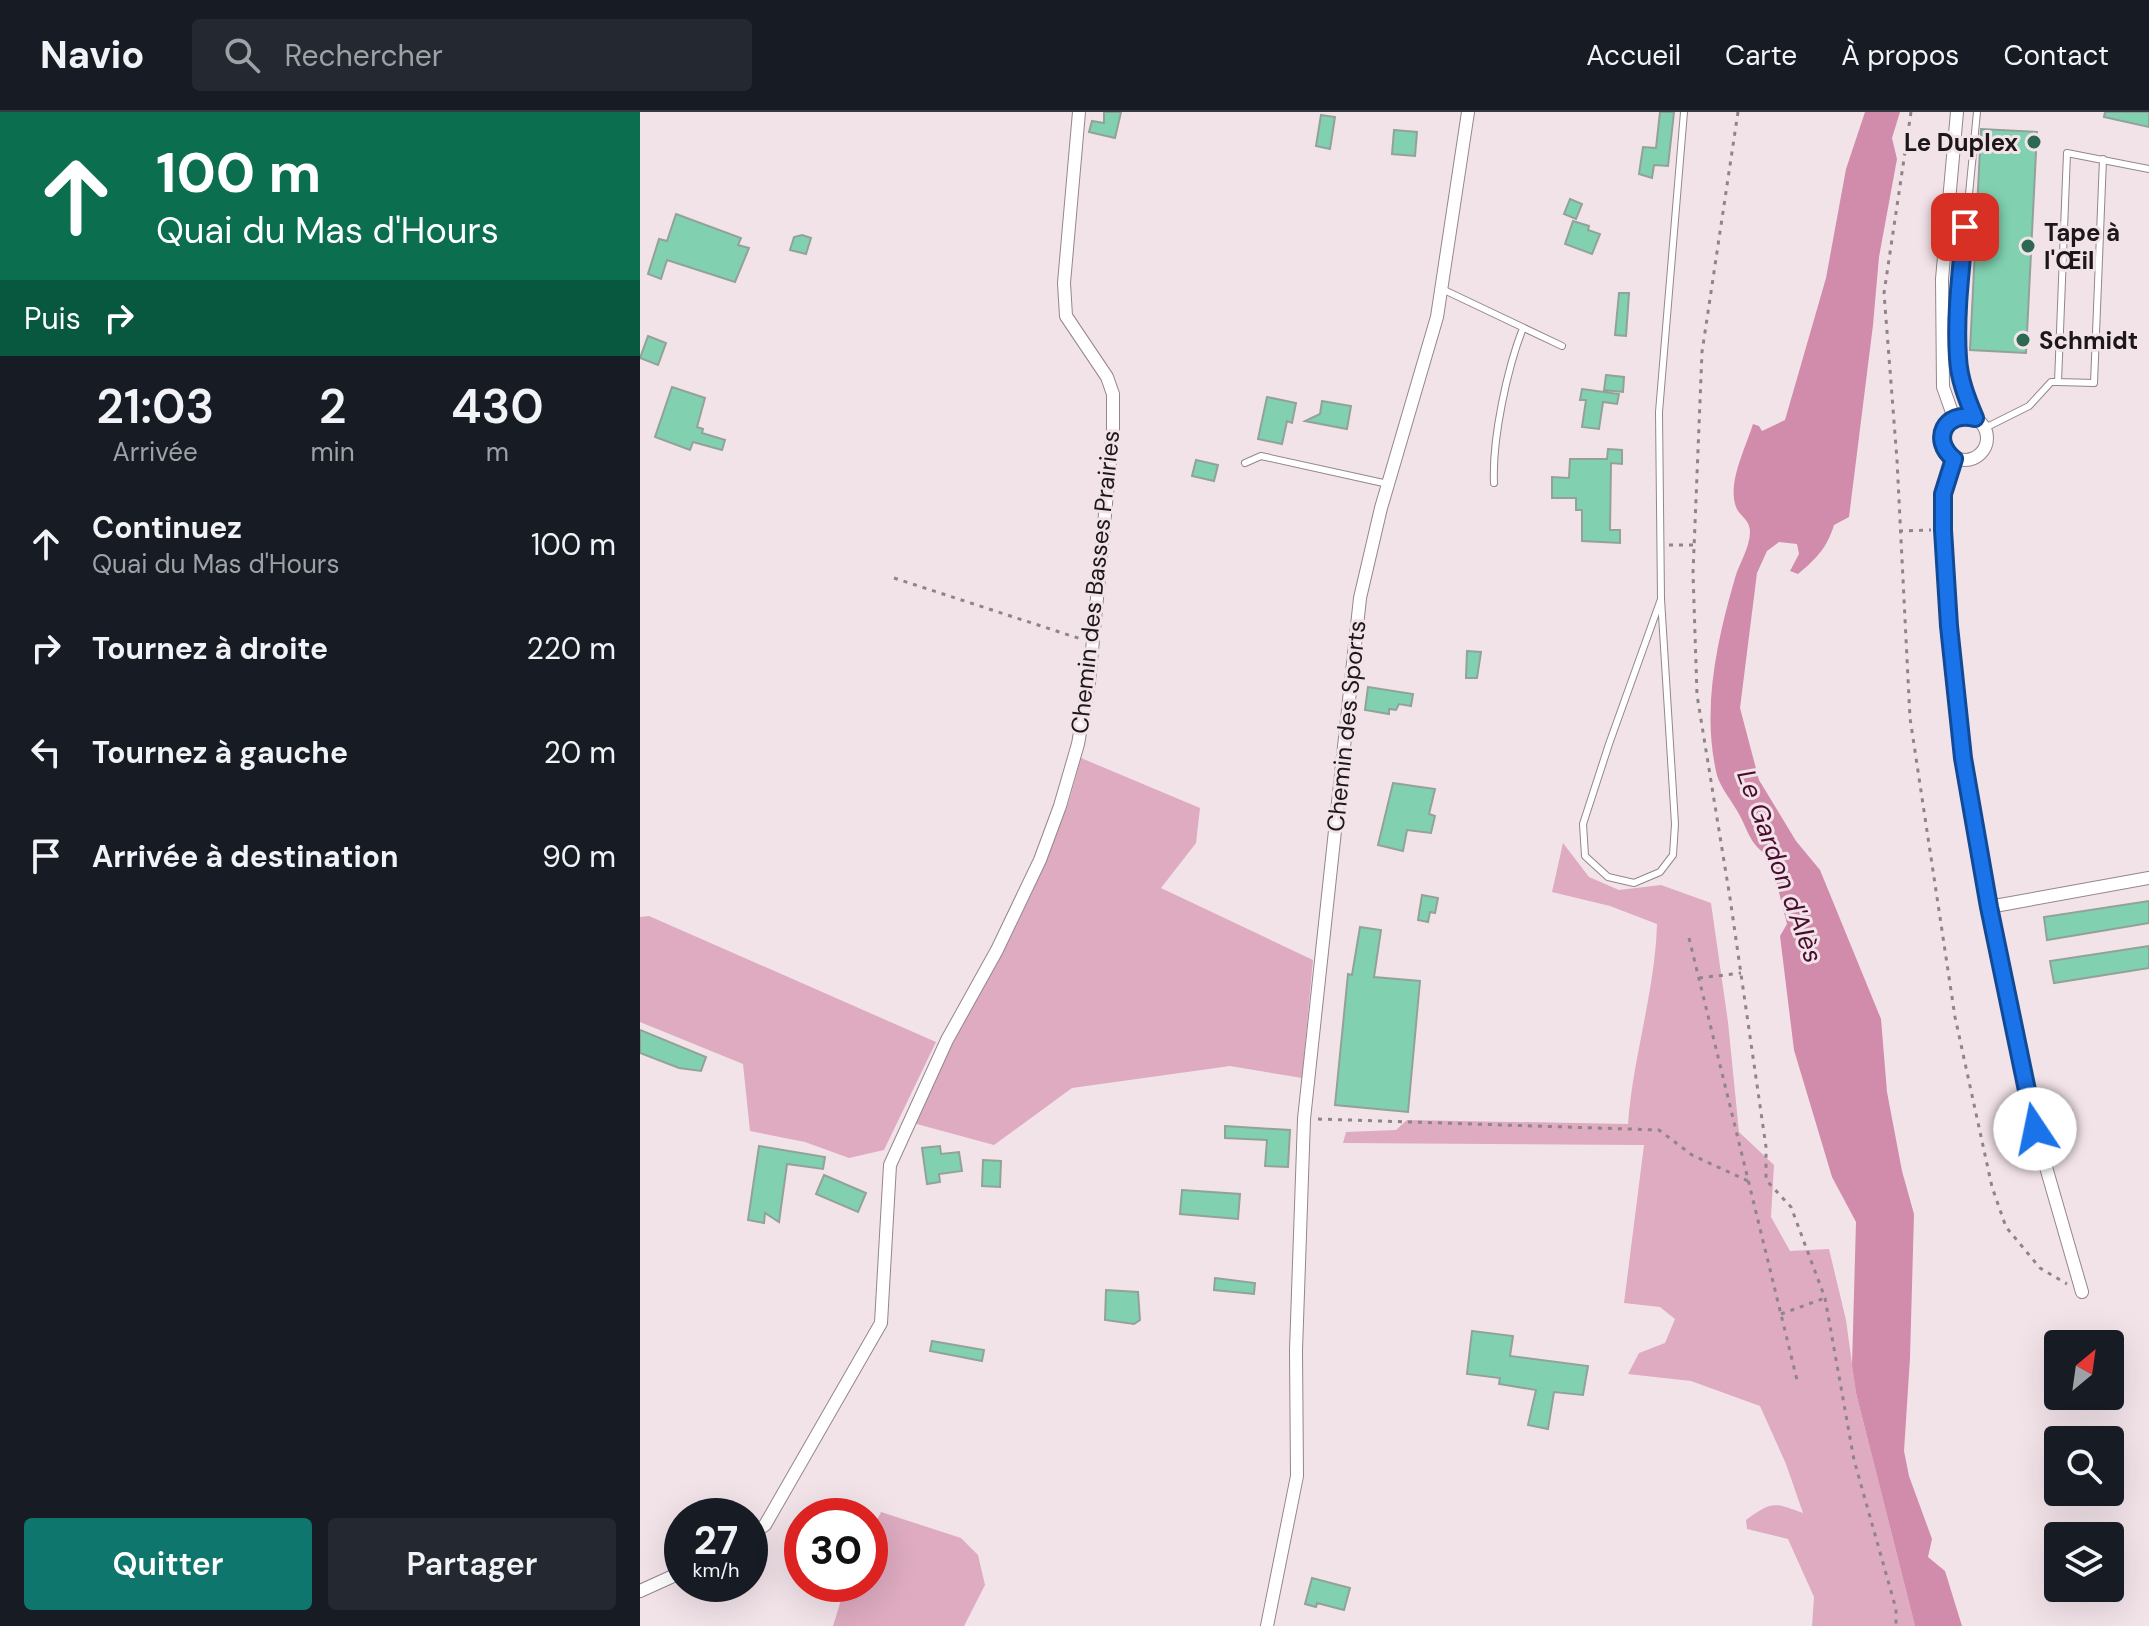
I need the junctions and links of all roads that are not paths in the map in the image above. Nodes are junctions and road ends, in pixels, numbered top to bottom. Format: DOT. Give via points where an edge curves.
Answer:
graph roads {
  1 [pos="1079,112"];
  2 [pos="1468,112"];
  3 [pos="1684,112"];
  4 [pos="1957,112"];
  5 [pos="1977,112"];
  6 [pos="2103,159"];
  7 [pos="2149,169"];
  8 [pos="1442,289"];
  9 [pos="1523,328"];
  10 [pos="1562,346"];
  11 [pos="2058,382"];
  12 [pos="1954,418"];
  13 [pos="1975,418"];
  14 [pos="1985,428"];
  15 [pos="1954,459"];
  16 [pos="1245,463"];
  17 [pos="1494,483"];
  18 [pos="1388,484"];
  19 [pos="1661,599"];
  20 [pos="2149,878"];
  21 [pos="1989,907"];
  22 [pos="2082,1292"];
  23 [pos="768,1520"];
  24 [pos="664,1580"];
  25 [pos="640,1591"];
  26 [pos="1267,1626"];
  1 -- 23 [label="street, Chemin des Basses Prairies" via="1064,283 1066,316 1107,377 1113,394 1113,430 1078,744 1040,860 947,1040 890,1165 881,1323"];
  2 -- 8 [label="street, Chemin des Sports"];
  3 -- 19 [label="lane" via="1659,412"];
  4 -- 12 [label="street" via="1942,279 1943,387"];
  5 -- 13 [label="lane" via="1958,360"];
  6 -- 7 [label="lane"];
  6 -- 11 [label="lane" via="2094,383"];
  6 -- 11 [label="lane" via="2067,153"];
  8 -- 9 [label="lane"];
  8 -- 18 [label="street, Chemin des Sports"];
  9 -- 10 [label="lane"];
  9 -- 17 [label="lane" via="1493,456"];
  11 -- 14 [label="lane" via="2051,382 2029,406"];
  12 -- 13 [label="street"];
  12 -- 15 [label="street" via="1942,442"];
  13 -- 14 [label="street"];
  14 -- 15 [label="street" via="1987,442 1981,454 1968,461"];
  15 -- 21 [label="street" via="1943,494 1949,626 1963,758"];
  16 -- 18 [label="lane" via="1261,456"];
  18 -- 26 [label="street, Chemin des Sports" via="1360,598 1304,1119 1297,1476"];
  19 -- 19 [label="lane" via="1673,855 1660,872 1634,883 1608,877 1585,856 1583,824"];
  20 -- 21 [label="street"];
  21 -- 22 [label="street" via="2035,1129"];
  24 -- 25 [label="street"];
}
